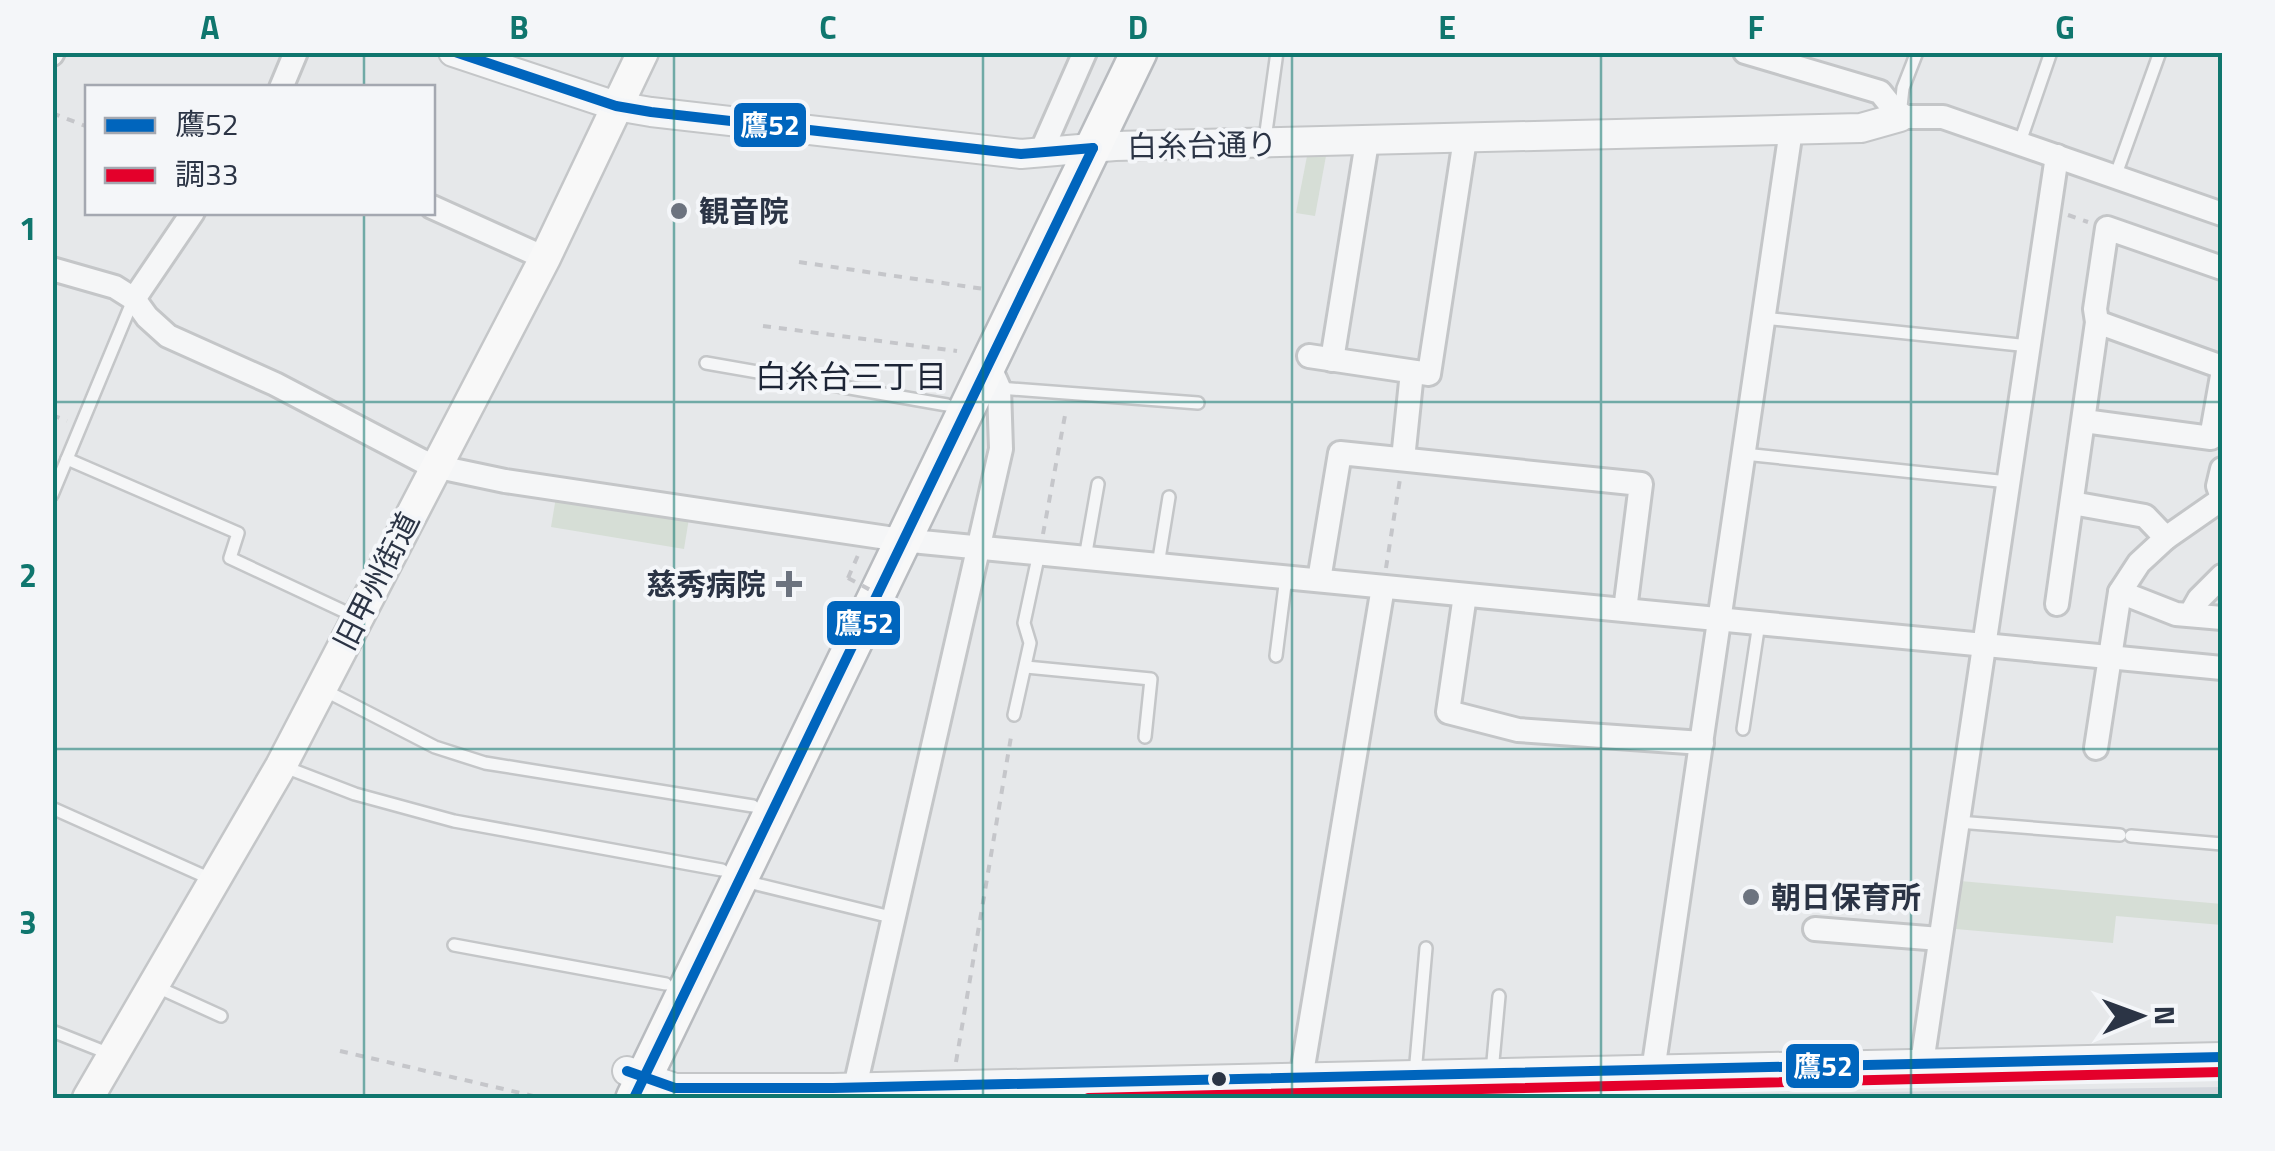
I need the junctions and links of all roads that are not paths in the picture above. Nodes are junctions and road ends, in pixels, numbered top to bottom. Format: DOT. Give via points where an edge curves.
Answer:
graph roads {
  1 [pos="296,52"];
  2 [pos="453,52"];
  3 [pos="643,52"];
  4 [pos="1085,52"];
  5 [pos="1113,52"];
  6 [pos="1138,52"];
  7 [pos="1277,52"];
  8 [pos="1745,52"];
  9 [pos="1917,52"];
  10 [pos="2050,52"];
  11 [pos="2160,52"];
  12 [pos="282,85"];
  13 [pos="616,106"];
  14 [pos="1900,116"];
  15 [pos="1791,130"];
  16 [pos="1465,140"];
  17 [pos="1367,142"];
  18 [pos="2020,142"];
  19 [pos="1265,144"];
  20 [pos="1067,150"];
  21 [pos="2057,156"];
  22 [pos="2115,177"];
  23 [pos="435,208"];
  24 [pos="2222,214"];
  25 [pos="191,215"];
  26 [pos="545,258"];
  27 [pos="52,268"];
  28 [pos="2222,268"];
  29 [pos="134,299"];
  30 [pos="1763,318"];
  31 [pos="2098,322"];
  32 [pos="2028,346"];
  33 [pos="706,363"];
  34 [pos="981,367"];
  35 [pos="2222,367"];
  36 [pos="1412,372"];
  37 [pos="2222,376"];
  38 [pos="1198,402"];
  39 [pos="947,405"];
  40 [pos="2084,421"];
  41 [pos="1743,454"];
  42 [pos="67,459"];
  43 [pos="1402,459"];
  44 [pos="434,466"];
  45 [pos="2222,469"];
  46 [pos="2008,482"];
  47 [pos="1098,484"];
  48 [pos="52,495"];
  49 [pos="1169,497"];
  50 [pos="2222,498"];
  51 [pos="2072,502"];
  52 [pos="2166,538"];
  53 [pos="882,540"];
  54 [pos="978,547"];
  55 [pos="1039,553"];
  56 [pos="1085,558"];
  57 [pos="1158,565"];
  58 [pos="2222,576"];
  59 [pos="1286,577"];
  60 [pos="1319,580"];
  61 [pos="1382,587"];
  62 [pos="2120,592"];
  63 [pos="1465,595"];
  64 [pos="2056,604"];
  65 [pos="1625,610"];
  66 [pos="2190,616"];
  67 [pos="359,618"];
  68 [pos="2222,618"];
  69 [pos="1718,619"];
  70 [pos="1759,623"];
  71 [pos="1984,645"];
  72 [pos="1276,656"];
  73 [pos="2109,657"];
  74 [pos="1026,667"];
  75 [pos="2222,668"];
  76 [pos="321,689"];
  77 [pos="1014,716"];
  78 [pos="1743,729"];
  79 [pos="1145,737"];
  80 [pos="1702,743"];
  81 [pos="2096,748"];
  82 [pos="281,766"];
  83 [pos="753,806"];
  84 [pos="52,808"];
  85 [pos="1958,822"];
  86 [pos="2222,844"];
  87 [pos="731,875"];
  88 [pos="214,881"];
  89 [pos="895,918"];
  90 [pos="1815,928"];
  91 [pos="1940,939"];
  92 [pos="454,945"];
  93 [pos="1426,948"];
  94 [pos="666,984"];
  95 [pos="155,986"];
  96 [pos="1499,996"];
  97 [pos="221,1016"];
  98 [pos="52,1031"];
  99 [pos="114,1055"];
  100 [pos="2222,1058"];
  101 [pos="1922,1063"];
  102 [pos="1652,1071"];
  103 [pos="1492,1074"];
  104 [pos="1415,1076"];
  105 [pos="1301,1079"];
  106 [pos="630,1086"];
  107 [pos="855,1088"];
  108 [pos="981,1092"];
  109 [pos="90,1098"];
  1 -- 12 [label="street"];
  2 -- 13 [label="street, 白糸台通り"];
  3 -- 13 [label="main road, 旧甲州街道"];
  4 -- 20 [label="street"];
  5 -- 20 [label="highway"];
  6 -- 20 [label="highway"];
  7 -- 19 [label="lane"];
  8 -- 14 [label="street" via="1880,92"];
  9 -- 14 [label="lane"];
  10 -- 18 [label="lane"];
  11 -- 22 [label="lane"];
  13 -- 20 [label="street, 白糸台通り" via="1021,154"];
  13 -- 26 [label="main road, 旧甲州街道"];
  14 -- 15 [label="street, 白糸台通り" via="1862,128"];
  14 -- 18 [label="street" via="1943,117"];
  15 -- 16 [label="street, 白糸台通り"];
  15 -- 30 [label="street"];
  16 -- 17 [label="street, 白糸台通り"];
  16 -- 36 [label="street" via="1429,374"];
  17 -- 19 [label="street, 白糸台通り"];
  17 -- 36 [label="street" via="1320,358"];
  18 -- 21 [label="street"];
  19 -- 20 [label="street, 白糸台通り"];
  20 -- 34 [label="highway"];
  20 -- 39 [label="highway"];
  21 -- 22 [label="street"];
  21 -- 32 [label="street"];
  22 -- 24 [label="street"];
  23 -- 26 [label="street"];
  25 -- 29 [label="street"];
  26 -- 44 [label="main road, 旧甲州街道"];
  27 -- 29 [label="street"];
  28 -- 31 [label="street" via="2107,228"];
  29 -- 42 [label="lane"];
  29 -- 44 [label="street" via="168,336"];
  30 -- 32 [label="lane"];
  30 -- 41 [label="street"];
  31 -- 35 [label="street"];
  31 -- 40 [label="street"];
  32 -- 46 [label="street"];
  33 -- 39 [label="lane"];
  34 -- 38 [label="lane" via="1069,393"];
  34 -- 53 [label="highway"];
  34 -- 54 [label="street" via="1002,449"];
  36 -- 43 [label="street"];
  37 -- 40 [label="street" via="2211,438"];
  39 -- 53 [label="highway"];
  40 -- 51 [label="street"];
  41 -- 46 [label="lane"];
  41 -- 69 [label="street"];
  42 -- 48 [label="lane"];
  42 -- 67 [label="lane" via="238,532 230,558"];
  43 -- 60 [label="street" via="1340,453"];
  43 -- 65 [label="street" via="1641,484"];
  44 -- 53 [label="street"];
  44 -- 67 [label="main road, 旧甲州街道"];
  45 -- 50 [label="street"];
  46 -- 71 [label="street"];
  47 -- 56 [label="lane"];
  49 -- 57 [label="lane"];
  50 -- 52 [label="street"];
  51 -- 52 [label="street" via="2146,516"];
  51 -- 64 [label="street"];
  52 -- 62 [label="street"];
  53 -- 54 [label="street"];
  53 -- 83 [label="highway"];
  53 -- 87 [label="highway"];
  54 -- 55 [label="street"];
  54 -- 89 [label="street"];
  55 -- 56 [label="street"];
  55 -- 74 [label="lane" via="1024,623 1030,643"];
  56 -- 57 [label="street"];
  57 -- 59 [label="street"];
  58 -- 66 [label="street"];
  59 -- 60 [label="street"];
  59 -- 72 [label="lane"];
  60 -- 61 [label="street"];
  61 -- 63 [label="street"];
  61 -- 105 [label="street"];
  62 -- 66 [label="street"];
  62 -- 73 [label="street"];
  63 -- 65 [label="street"];
  63 -- 80 [label="street" via="1448,712 1518,730"];
  65 -- 69 [label="street"];
  66 -- 68 [label="street"];
  67 -- 76 [label="main road, 旧甲州街道"];
  69 -- 70 [label="street"];
  69 -- 80 [label="street"];
  70 -- 71 [label="street"];
  70 -- 78 [label="lane"];
  71 -- 73 [label="street"];
  71 -- 85 [label="street"];
  73 -- 75 [label="street"];
  73 -- 81 [label="street"];
  74 -- 77 [label="lane"];
  74 -- 79 [label="lane" via="1151,678"];
  76 -- 82 [label="main road, 旧甲州街道"];
  76 -- 83 [label="lane" via="434,747 485,763"];
  80 -- 102 [label="street"];
  82 -- 87 [label="lane" via="454,821"];
  82 -- 88 [label="main road, 旧甲州街道"];
  83 -- 87 [label="highway"];
  84 -- 88 [label="lane"];
  85 -- 86 [label="lane"];
  85 -- 91 [label="street"];
  87 -- 89 [label="lane"];
  87 -- 94 [label="highway"];
  87 -- 106 [label="highway"];
  88 -- 95 [label="main road, 旧甲州街道"];
  89 -- 107 [label="street"];
  90 -- 91 [label="street"];
  91 -- 101 [label="street"];
  92 -- 94 [label="lane"];
  93 -- 104 [label="lane"];
  94 -- 106 [label="highway"];
  95 -- 97 [label="lane"];
  95 -- 99 [label="main road, 旧甲州街道"];
  96 -- 103 [label="lane"];
  98 -- 99 [label="lane"];
  99 -- 109 [label="main road, 旧甲州街道"];
  100 -- 101 [label="street"];
  101 -- 102 [label="street"];
  102 -- 103 [label="street"];
  103 -- 104 [label="street"];
  104 -- 105 [label="street"];
  105 -- 108 [label="street"];
  106 -- 107 [label="street"];
  107 -- 108 [label="street" via="952,1086"];
}
